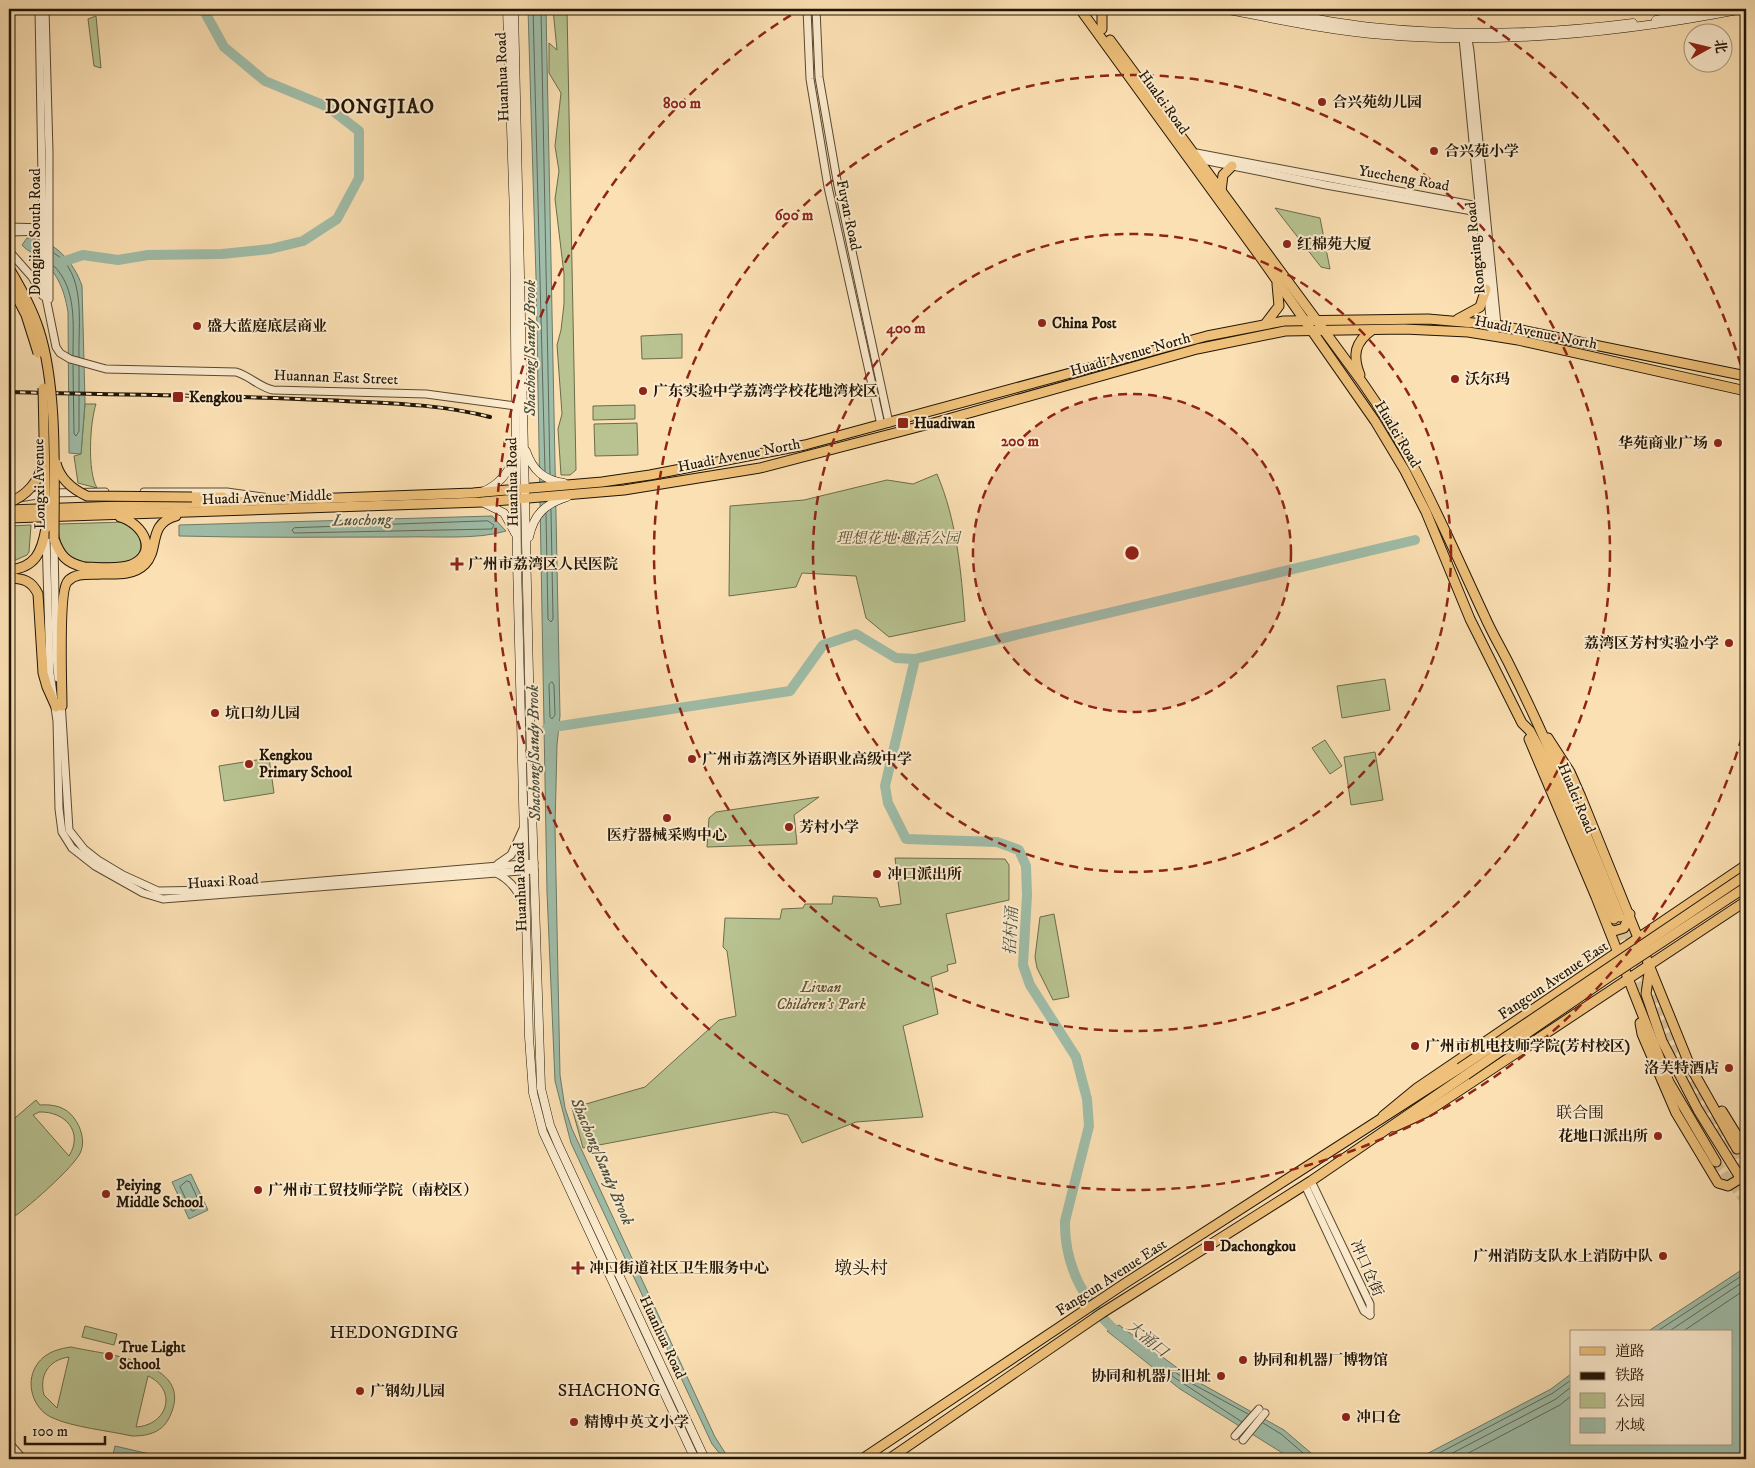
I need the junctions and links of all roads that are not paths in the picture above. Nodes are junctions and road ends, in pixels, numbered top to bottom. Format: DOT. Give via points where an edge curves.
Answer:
graph roads {
  1 [pos="39,9"];
  2 [pos="45,9"];
  3 [pos="507,9"];
  4 [pos="514,9"];
  5 [pos="807,9"];
  6 [pos="816,9"];
  7 [pos="1080,9"];
  8 [pos="1088,9"];
  9 [pos="1102,9"];
  10 [pos="1222,9"];
  11 [pos="1259,9"];
  12 [pos="1714,9"];
  13 [pos="1743,9"];
  14 [pos="1102,29"];
  15 [pos="1466,36"];
  16 [pos="1191,155"];
  17 [pos="1232,166"];
  18 [pos="1221,191"];
  19 [pos="1480,209"];
  20 [pos="9,227"];
  21 [pos="9,232"];
  22 [pos="46,234"];
  23 [pos="9,251"];
  24 [pos="9,268"];
  25 [pos="1277,281"];
  26 [pos="9,282"];
  27 [pos="1486,289"];
  28 [pos="48,307"];
  29 [pos="1304,319"];
  30 [pos="1314,319"];
  31 [pos="1455,320"];
  32 [pos="1266,323"];
  33 [pos="1493,324"];
  34 [pos="1312,330"];
  35 [pos="1322,330"];
  36 [pos="1372,330"];
  37 [pos="1493,336"];
  38 [pos="1746,376"];
  39 [pos="1362,382"];
  40 [pos="1746,391"];
  41 [pos="516,406"];
  42 [pos="885,424"];
  43 [pos="527,445"];
  44 [pos="50,446"];
  45 [pos="517,451"];
  46 [pos="528,455"];
  47 [pos="525,464"];
  48 [pos="568,484"];
  49 [pos="521,489"];
  50 [pos="569,496"];
  51 [pos="481,497"];
  52 [pos="274,498"];
  53 [pos="294,499"];
  54 [pos="9,500"];
  55 [pos="522,500"];
  56 [pos="9,510"];
  57 [pos="186,513"];
  58 [pos="107,514"];
  59 [pos="9,518"];
  60 [pos="46,528"];
  61 [pos="528,532"];
  62 [pos="516,533"];
  63 [pos="54,538"];
  64 [pos="150,540"];
  65 [pos="9,570"];
  66 [pos="9,578"];
  67 [pos="52,622"];
  68 [pos="1496,639"];
  69 [pos="1483,645"];
  70 [pos="59,707"];
  71 [pos="1534,718"];
  72 [pos="1522,723"];
  73 [pos="523,829"];
  74 [pos="1746,865"];
  75 [pos="524,867"];
  76 [pos="534,867"];
  77 [pos="495,869"];
  78 [pos="1746,875"];
  79 [pos="1746,887"];
  80 [pos="1746,901"];
  81 [pos="525,908"];
  82 [pos="1630,914"];
  83 [pos="1609,929"];
  84 [pos="1640,937"];
  85 [pos="1618,952"];
  86 [pos="1650,966"];
  87 [pos="1628,980"];
  88 [pos="1572,984"];
  89 [pos="1636,1001"];
  90 [pos="1586,1006"];
  91 [pos="1463,1072"];
  92 [pos="1378,1121"];
  93 [pos="1384,1132"];
  94 [pos="1742,1150"];
  95 [pos="1716,1162"];
  96 [pos="1744,1177"];
  97 [pos="1308,1183"];
  98 [pos="1234,1436"];
  99 [pos="1242,1440"];
  100 [pos="9,1443"];
  101 [pos="23,1459"];
  102 [pos="695,1459"];
  103 [pos="705,1459"];
  104 [pos="862,1459"];
  105 [pos="889,1459"];
  1 -- 22 [label="street, Dongjiao South Road"];
  2 -- 22 [label="street, Dongjiao South Road"];
  3 -- 41 [label="main road, Huanhua Road"];
  4 -- 43 [label="main road, Huanhua Road"];
  5 -- 42 [label="street, Fuyan Road" via="810,79 828,187"];
  6 -- 42 [label="street, Fuyan Road" via="819,77"];
  7 -- 16 [label="main road, Hualei Road"];
  8 -- 14 [label="main road, Hualei Road"];
  9 -- 14 [label="main road"];
  10 -- 15 [label="main road" via="1352,32 1408,37"];
  11 -- 15 [label="main road" via="1369,26"];
  12 -- 15 [label="main road" via="1628,23"];
  13 -- 15 [label="main road" via="1623,29"];
  14 -- 16 [label="main road, Hualei Road"];
  15 -- 19 [label="street, Rongxing Road"];
  16 -- 17 [label="street, Yuecheng Road"];
  16 -- 18 [label="main road, Hualei Road"];
  16 -- 19 [label="street, Yuecheng Road"];
  16 -- 25 [label="main road, Hualei Road"];
  17 -- 18 [label="main road" via="1223,175"];
  17 -- 19 [label="street, Yuecheng Road"];
  18 -- 30 [label="main road, Hualei Road"];
  19 -- 27 [label="street, Rongxing Road"];
  19 -- 33 [label="street, Rongxing Road"];
  20 -- 22 [label="street"];
  21 -- 22 [label="street"];
  22 -- 28 [label="street, Dongjiao South Road"];
  23 -- 28 [label="street" via="32,278"];
  24 -- 44 [label="main road, Longxi Avenue, bridge" via="39,332 48,374"];
  25 -- 29 [label="main road, Hualei Road"];
  25 -- 32 [label="main road" via="1279,306"];
  26 -- 44 [label="main road, Longxi Avenue, bridge" via="26,314 38,350"];
  27 -- 31 [label="main road" via="1480,307"];
  27 -- 33 [label="street, Rongxing Road"];
  28 -- 41 [label="street, Huannan East Street" via="56,348 64,356 89,366 236,372 273,390 418,394"];
  29 -- 30 [label="main road, Huadi Avenue North"];
  29 -- 32 [label="main road, Huadi Avenue North"];
  29 -- 34 [label="main road, Hualei Road"];
  30 -- 31 [label="main road, Huadi Avenue North"];
  30 -- 35 [label="main road, Hualei Road"];
  31 -- 33 [label="main road, Huadi Avenue North"];
  32 -- 42 [label="main road, Huadi Avenue North" via="1207,336"];
  33 -- 37 [label="street, Rongxing Road"];
  33 -- 38 [label="main road, Huadi Avenue North"];
  34 -- 35 [label="main road, Huadi Avenue North"];
  34 -- 50 [label="main road, Huadi Avenue North" via="1267,334 1197,349 760,468"];
  34 -- 69 [label="main road, Hualei Road" via="1347,378 1405,471"];
  35 -- 36 [label="main road, Huadi Avenue North"];
  35 -- 39 [label="main road, Hualei Road"];
  36 -- 37 [label="main road, Huadi Avenue North" via="1436,330"];
  36 -- 39 [label="main road" via="1361,338 1355,355"];
  37 -- 40 [label="main road, Huadi Avenue North"];
  39 -- 68 [label="main road, Hualei Road" via="1395,430 1427,490"];
  41 -- 45 [label="main road, Huanhua Road"];
  42 -- 48 [label="main road, Huadi Avenue North" via="774,453"];
  43 -- 46 [label="main road"];
  43 -- 47 [label="main road, Huanhua Road"];
  44 -- 52 [label="main road, bridge" via="59,473 71,487 87,496"];
  44 -- 54 [label="main road, bridge" via="39,477 25,493"];
  44 -- 60 [label="main road, Longxi Avenue, bridge"];
  44 -- 63 [label="main road, Longxi Avenue, bridge"];
  45 -- 49 [label="main road, Huanhua Road"];
  45 -- 51 [label="main road" via="504,477"];
  46 -- 47 [label="main road"];
  46 -- 48 [label="main road" via="538,473"];
  47 -- 49 [label="main road, Huanhua Road"];
  48 -- 49 [label="main road, Huadi Avenue North"];
  49 -- 51 [label="main road, Huadi Avenue Middle"];
  49 -- 55 [label="main road, Huanhua Road"];
  50 -- 55 [label="main road, Huadi Avenue North"];
  50 -- 61 [label="main road" via="540,511"];
  51 -- 53 [label="main road, Huadi Avenue Middle"];
  51 -- 55 [label="main road, Huadi Avenue Middle"];
  51 -- 57 [label="main road, Huadi Avenue Middle"];
  51 -- 62 [label="main road" via="504,513"];
  52 -- 53 [label="main road"];
  52 -- 54 [label="street" via="228,492 86,491"];
  53 -- 56 [label="main road, Huadi Avenue Middle"];
  55 -- 61 [label="main road, Huanhua Road"];
  55 -- 62 [label="main road, Huanhua Road" via="517,513"];
  57 -- 58 [label="main road, Huadi Avenue Middle"];
  57 -- 64 [label="main road" via="161,524"];
  58 -- 59 [label="main road, Huadi Avenue Middle"];
  58 -- 64 [label="main road" via="135,523"];
  60 -- 65 [label="main road" via="38,558 26,567"];
  60 -- 67 [label="street, Longxi Avenue"];
  61 -- 76 [label="main road, Huanhua Road"];
  62 -- 73 [label="main road, Huanhua Road"];
  63 -- 64 [label="main road" via="67,561 84,567 131,565 140,558"];
  63 -- 67 [label="street, Longxi Avenue"];
  64 -- 70 [label="main road" via="146,562 134,571 80,575 65,584"];
  66 -- 70 [label="main road" via="26,580 38,594 43,673 46,687"];
  67 -- 70 [label="street, Longxi Avenue" via="50,673"];
  68 -- 69 [label="main road"];
  68 -- 71 [label="main road, Hualei Road"];
  69 -- 72 [label="main road, Hualei Road"];
  70 -- 77 [label="street, Huaxi Road" via="62,832 72,848 95,866 148,895 174,899"];
  71 -- 72 [label="main road, Hualei Road" via="1617,918 1551,772 1530,730"];
  71 -- 82 [label="main road" via="1570,772"];
  72 -- 83 [label="main road"];
  73 -- 75 [label="main road, Huanhua Road"];
  73 -- 77 [label="street" via="511,855"];
  74 -- 84 [label="main road, Fangcun Avenue East"];
  75 -- 76 [label="street, Huaxi Road"];
  75 -- 77 [label="street, Huaxi Road"];
  75 -- 81 [label="main road, Huanhua Road"];
  76 -- 103 [label="main road, Huanhua Road" via="539,1070 544,1104 558,1144"];
  77 -- 81 [label="street" via="517,890"];
  78 -- 91 [label="main road, Fangcun Avenue East, bridge"];
  79 -- 91 [label="main road, Fangcun Avenue East, bridge"];
  80 -- 86 [label="main road, Fangcun Avenue East"];
  81 -- 102 [label="main road, Huanhua Road" via="530,1069 538,1114 546,1139"];
  82 -- 83 [label="main road" via="1624,928"];
  82 -- 84 [label="main road"];
  83 -- 85 [label="main road"];
  84 -- 85 [label="main road, Fangcun Avenue East"];
  84 -- 86 [label="main road"];
  85 -- 87 [label="main road"];
  85 -- 88 [label="main road, Fangcun Avenue East"];
  86 -- 87 [label="main road, Fangcun Avenue East"];
  86 -- 94 [label="main road" via="1690,1066"];
  86 -- 96 [label="main road" via="1646,994 1662,1041 1698,1110"];
  87 -- 89 [label="main road"];
  87 -- 90 [label="main road, Fangcun Avenue East"];
  88 -- 90 [label="main road"];
  88 -- 92 [label="main road, Fangcun Avenue East" via="1410,1092"];
  89 -- 95 [label="main road" via="1669,1082"];
  89 -- 96 [label="main road" via="1642,1034 1682,1125 1718,1183 1728,1186"];
  90 -- 93 [label="main road, Fangcun Avenue East" via="1427,1112"];
  91 -- 92 [label="main road, Fangcun Avenue East"];
  91 -- 93 [label="main road, Fangcun Avenue East"];
  92 -- 104 [label="main road, Fangcun Avenue East"];
  93 -- 97 [label="main road, Fangcun Avenue East"];
  97 -- 97 [label="street, 冲口仓街" via="1364,1310 1370,1315 1370,1304"];
  97 -- 105 [label="main road, Fangcun Avenue East" via="1099,1316"];
  98 -- 99 [label="street" via="1262,1411"];
  100 -- 101 [label="street"];
}
